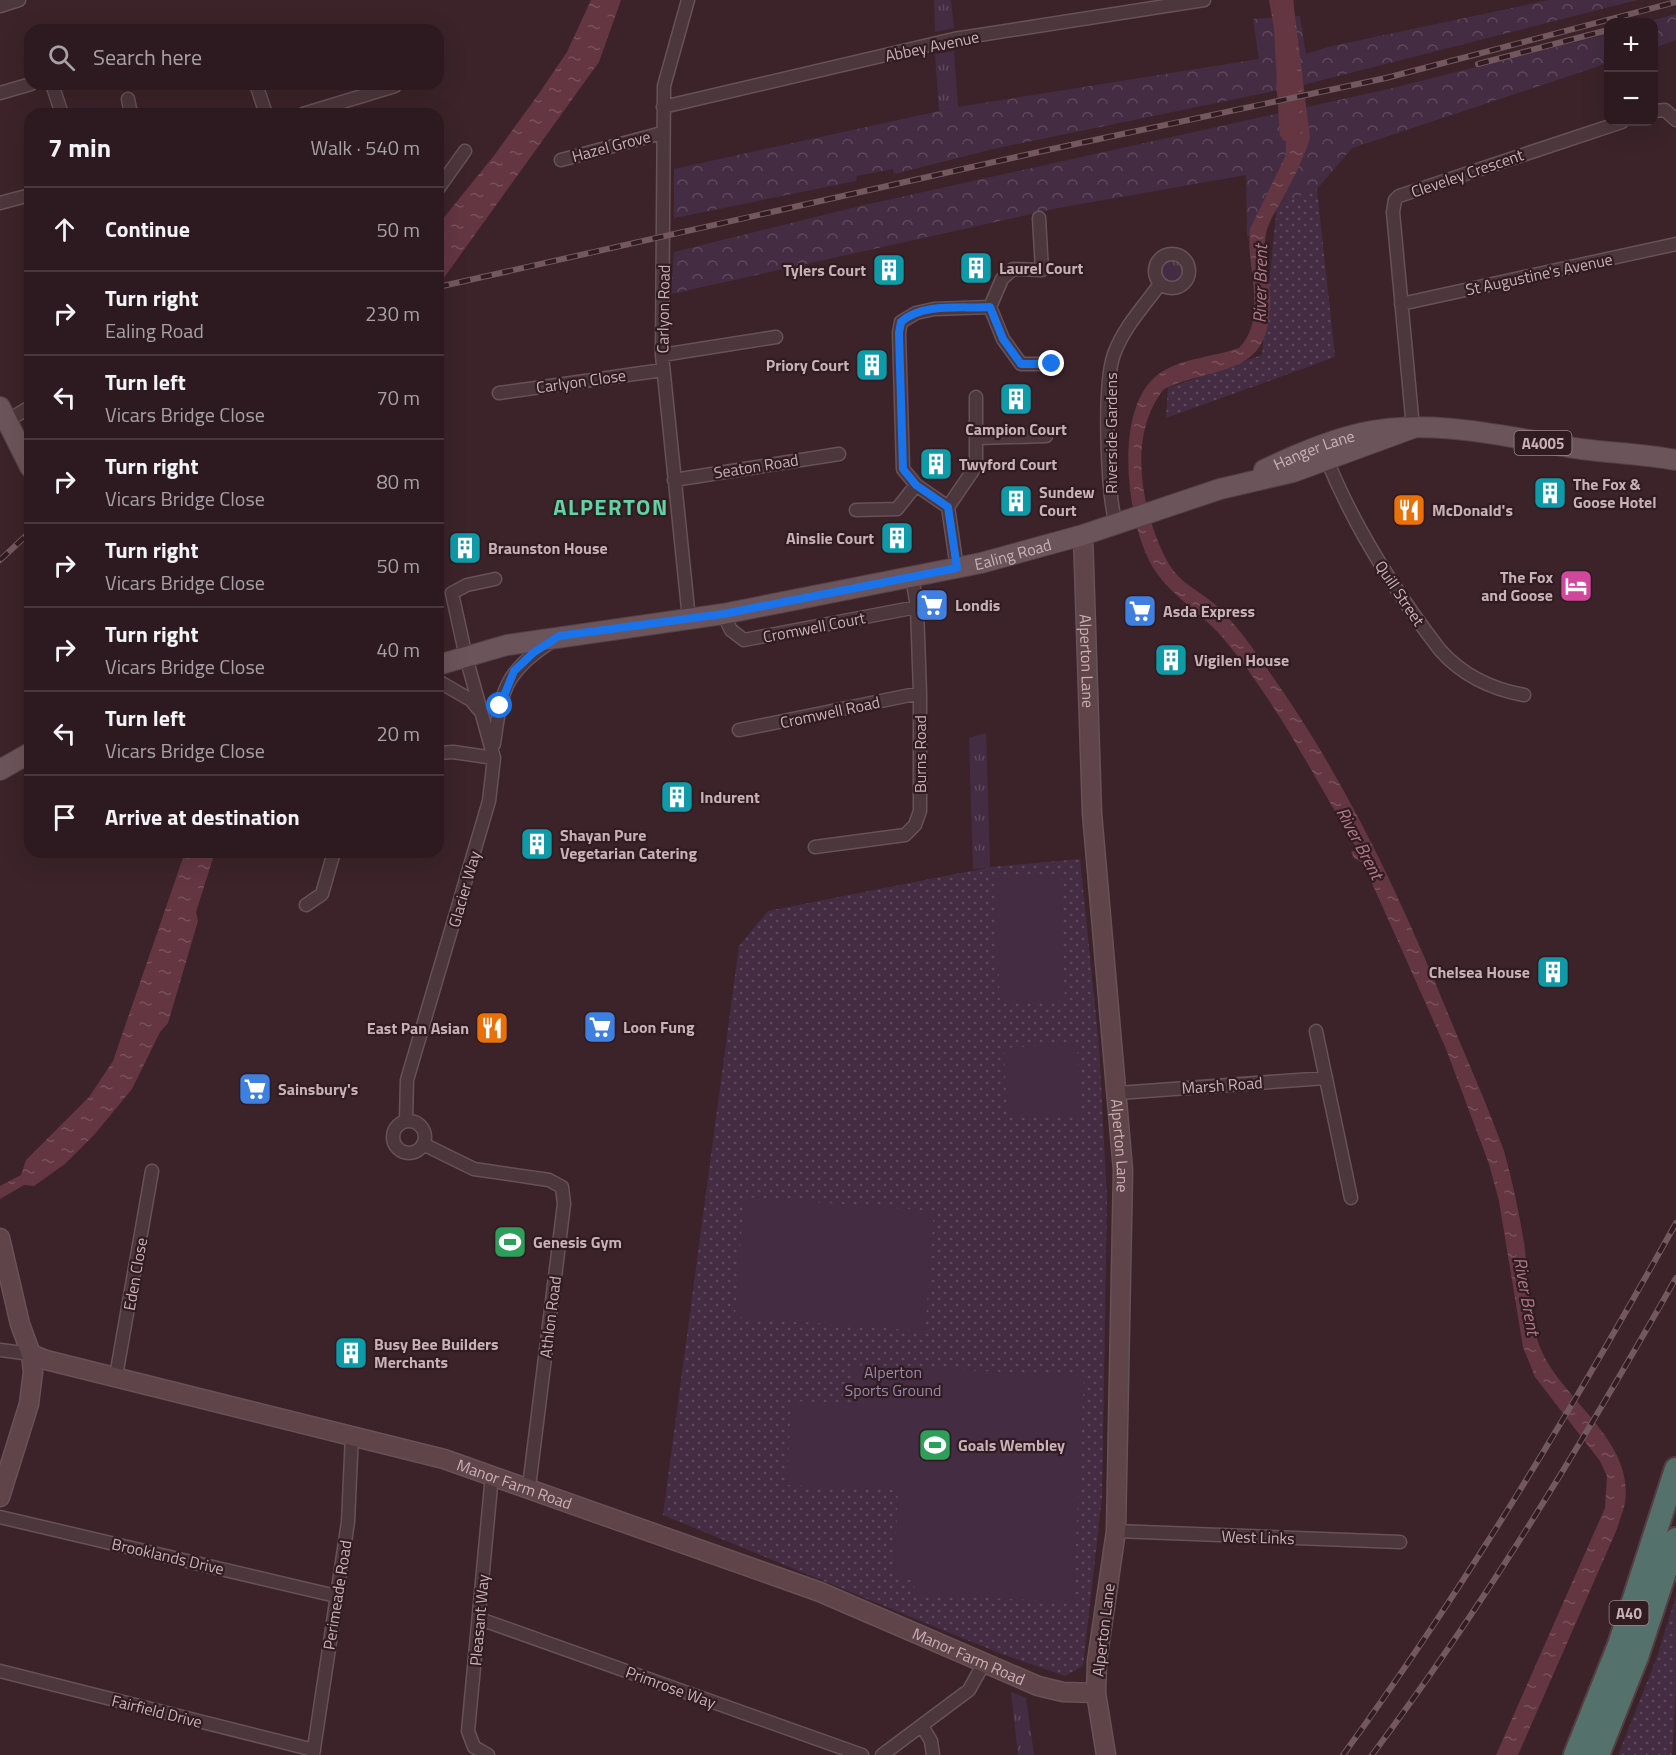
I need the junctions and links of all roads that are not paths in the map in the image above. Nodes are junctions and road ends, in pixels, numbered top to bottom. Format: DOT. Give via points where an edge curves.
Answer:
graph roads {
  1 [pos="19,0"];
  2 [pos="688,0"];
  3 [pos="1204,0"];
  4 [pos="0,6"];
  5 [pos="24,86"];
  6 [pos="54,90"];
  7 [pos="258,90"];
  8 [pos="382,90"];
  9 [pos="0,93"];
  10 [pos="128,99"];
  11 [pos="663,107"];
  12 [pos="60,108"];
  13 [pos="130,108"];
  14 [pos="264,108"];
  15 [pos="323,108"];
  16 [pos="1658,111"];
  17 [pos="1676,120"];
  18 [pos="1610,126"];
  19 [pos="662,133"];
  20 [pos="465,151"];
  21 [pos="561,160"];
  22 [pos="444,181"];
  23 [pos="24,197"];
  24 [pos="0,203"];
  25 [pos="1039,218"];
  26 [pos="1676,244"];
  27 [pos="1160,284"];
  28 [pos="1401,304"];
  29 [pos="990,307"];
  30 [pos="776,337"];
  31 [pos="662,355"];
  32 [pos="1052,364"];
  33 [pos="663,369"];
  34 [pos="499,393"];
  35 [pos="976,397"];
  36 [pos="24,409"];
  37 [pos="4,414"];
  38 [pos="1413,428"];
  39 [pos="1046,436"];
  40 [pos="978,438"];
  41 [pos="1324,453"];
  42 [pos="839,454"];
  43 [pos="24,456"];
  44 [pos="1675,459"];
  45 [pos="674,480"];
  46 [pos="916,485"];
  47 [pos="948,507"];
  48 [pos="1162,508"];
  49 [pos="856,510"];
  50 [pos="1123,522"];
  51 [pos="1083,535"];
  52 [pos="957,568"];
  53 [pos="912,577"];
  54 [pos="495,579"];
  55 [pos="917,607"];
  56 [pos="723,614"];
  57 [pos="689,620"];
  58 [pos="559,636"];
  59 [pos="466,657"];
  60 [pos="444,663"];
  61 [pos="444,684"];
  62 [pos="921,693"];
  63 [pos="1524,695"];
  64 [pos="484,717"];
  65 [pos="739,730"];
  66 [pos="24,743"];
  67 [pos="444,753"];
  68 [pos="494,755"];
  69 [pos="0,756"];
  70 [pos="24,756"];
  71 [pos="0,770"];
  72 [pos="815,847"];
  73 [pos="332,858"];
  74 [pos="306,905"];
  75 [pos="1316,1031"];
  76 [pos="1326,1078"];
  77 [pos="1118,1093"];
  78 [pos="406,1120"];
  79 [pos="423,1144"];
  80 [pos="152,1172"];
  81 [pos="1351,1198"];
  82 [pos="0,1238"];
  83 [pos="0,1350"];
  84 [pos="31,1354"];
  85 [pos="116,1376"];
  86 [pos="352,1434"];
  87 [pos="1676,1469"];
  88 [pos="492,1475"];
  89 [pos="529,1487"];
  90 [pos="0,1497"];
  91 [pos="0,1517"];
  92 [pos="1116,1531"];
  93 [pos="1676,1539"];
  94 [pos="1400,1542"];
  95 [pos="336,1596"];
  96 [pos="480,1619"];
  97 [pos="984,1663"];
  98 [pos="0,1671"];
  99 [pos="1096,1693"];
  100 [pos="922,1726"];
  101 [pos="314,1753"];
  102 [pos="488,1755"];
  103 [pos="862,1755"];
  104 [pos="882,1755"];
  105 [pos="933,1755"];
  106 [pos="1106,1755"];
  107 [pos="1575,1755"];
  108 [pos="1598,1755"];
  1 -- 4 [label="street"];
  2 -- 11 [label="street, Carlyon Road" via="668,67"];
  3 -- 11 [label="street, Abbey Avenue" via="954,39"];
  5 -- 9 [label="street"];
  6 -- 12 [label="street"];
  7 -- 14 [label="street"];
  8 -- 15 [label="street"];
  10 -- 13 [label="street"];
  11 -- 19 [label="street, Carlyon Road"];
  16 -- 17 [label="street" via="1665,110"];
  18 -- 28 [label="street, Cleveley Crescent" via="1399,196 1393,212"];
  19 -- 21 [label="street, Hazel Grove"];
  19 -- 31 [label="street, Carlyon Road"];
  20 -- 22 [label="street"];
  23 -- 24 [label="street"];
  25 -- 29 [label="street" via="1042,270 1013,269 1002,279"];
  26 -- 28 [label="street, St Augustine's Avenue"];
  27 -- 50 [label="street, Riverside Gardens" via="1126,329 1111,367 1111,506"];
  28 -- 38 [label="street, Cleveley Crescent"];
  29 -- 32 [label="street" via="1003,339 1021,364"];
  29 -- 46 [label="street" via="934,309 901,322 903,469"];
  30 -- 31 [label="street"];
  31 -- 33 [label="street, Carlyon Road"];
  33 -- 34 [label="street, Carlyon Close"];
  33 -- 45 [label="street, Carlyon Road"];
  35 -- 40 [label="street"];
  36 -- 37 [label="street"];
  37 -- 43 [label="main road"];
  38 -- 41 [label="main road, Hanger Lane / A4005" via="1364,433"];
  38 -- 44 [label="main road, Hanger Lane / A4005" via="1491,434"];
  39 -- 40 [label="street"];
  40 -- 47 [label="street" via="973,473"];
  41 -- 48 [label="main road, Hanger Lane / A4005"];
  41 -- 63 [label="street, Quill Street" via="1373,554 1440,650 1473,678"];
  42 -- 45 [label="street, Seaton Road"];
  45 -- 57 [label="street, Carlyon Road"];
  46 -- 47 [label="street"];
  46 -- 49 [label="street" via="897,509"];
  47 -- 52 [label="street"];
  48 -- 50 [label="main road, Ealing Road / A4005"];
  50 -- 51 [label="main road, Ealing Road / A4005"];
  51 -- 52 [label="main road, Ealing Road / A4005"];
  51 -- 77 [label="street, Alperton Lane" via="1092,813"];
  52 -- 53 [label="main road, Ealing Road / A4005"];
  53 -- 55 [label="street, Burns Road"];
  53 -- 56 [label="main road, Ealing Road / A4005"];
  54 -- 59 [label="street, Glacier Way" via="452,593"];
  55 -- 56 [label="street, Cromwell Court" via="744,640 731,630"];
  55 -- 62 [label="street, Burns Road"];
  56 -- 57 [label="main road, Ealing Road / A4005"];
  57 -- 58 [label="main road, Ealing Road / A4005"];
  58 -- 59 [label="main road, Ealing Road / A4005"];
  58 -- 68 [label="street" via="523,661 509,680 500,706"];
  59 -- 60 [label="main road, Ealing Road / A4005"];
  59 -- 64 [label="street, Glacier Way"];
  61 -- 64 [label="street" via="471,700"];
  62 -- 65 [label="street, Cromwell Road"];
  62 -- 72 [label="street, Burns Road" via="920,810 915,825 905,835"];
  64 -- 68 [label="street, Glacier Way"];
  66 -- 69 [label="main road"];
  67 -- 68 [label="street"];
  68 -- 78 [label="street, Glacier Way" via="489,801 407,1080"];
  70 -- 71 [label="main road"];
  73 -- 74 [label="street" via="322,894"];
  75 -- 76 [label="street"];
  76 -- 77 [label="street, Marsh Road"];
  76 -- 81 [label="street"];
  77 -- 92 [label="street, Alperton Lane" via="1123,1233"];
  78 -- 79 [label="street" via="423,1128"];
  78 -- 79 [label="street" via="392,1134 395,1146 412,1153"];
  79 -- 89 [label="street, Athlon Road" via="474,1169 549,1180 562,1187 564,1204"];
  80 -- 85 [label="street, Eden Close"];
  82 -- 84 [label="street"];
  83 -- 84 [label="street"];
  84 -- 85 [label="street, Manor Farm Road"];
  84 -- 90 [label="street" via="29,1404"];
  85 -- 86 [label="street, Manor Farm Road"];
  86 -- 88 [label="street, Manor Farm Road"];
  86 -- 95 [label="street, Perimeade Road" via="348,1522"];
  87 -- 107 [label="highway, A40" via="1619,1645"];
  88 -- 89 [label="street, Manor Farm Road"];
  88 -- 96 [label="street, Pleasant Way"];
  89 -- 97 [label="street, Manor Farm Road" via="820,1592"];
  91 -- 95 [label="street, Brooklands Drive"];
  92 -- 94 [label="street, West Links"];
  92 -- 99 [label="street, Alperton Lane" via="1097,1655"];
  93 -- 108 [label="highway, A40" via="1637,1657"];
  95 -- 101 [label="street, Perimeade Road"];
  96 -- 102 [label="street, Pleasant Way" via="468,1731 474,1747"];
  96 -- 103 [label="street, Primrose Way"];
  97 -- 99 [label="street, Manor Farm Road" via="1055,1690"];
  97 -- 100 [label="street" via="969,1690"];
  98 -- 101 [label="street, Fairfield Drive"];
  99 -- 106 [label="street, Alperton Lane"];
  100 -- 104 [label="street"];
  100 -- 105 [label="street" via="931,1741"];
}
